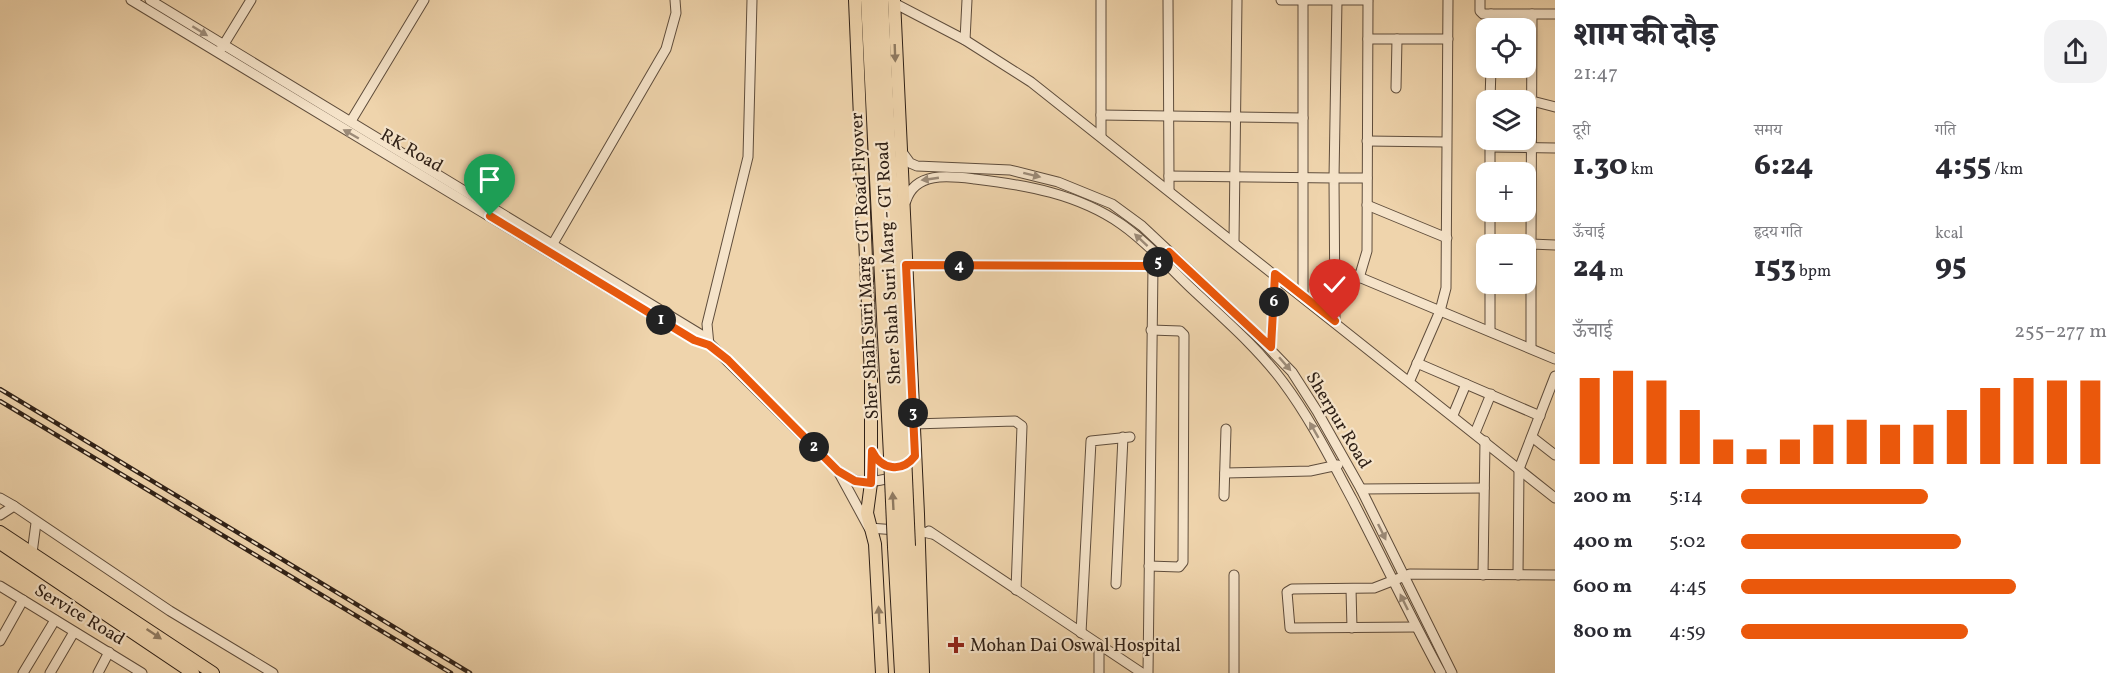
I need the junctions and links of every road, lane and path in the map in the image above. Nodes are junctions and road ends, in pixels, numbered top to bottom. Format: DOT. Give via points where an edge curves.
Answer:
graph roads {
  1 [pos="131,0"];
  2 [pos="150,0"];
  3 [pos="251,0"];
  4 [pos="424,0"];
  5 [pos="675,0"];
  6 [pos="752,0"];
  7 [pos="855,0"];
  8 [pos="868,0"];
  9 [pos="966,0"];
  10 [pos="1101,0"];
  11 [pos="1168,0"];
  12 [pos="1237,0"];
  13 [pos="1281,0"];
  14 [pos="1303,0"];
  15 [pos="1337,0"];
  16 [pos="1448,0"];
  17 [pos="1480,0"];
  18 [pos="889,1"];
  19 [pos="1368,1"];
  20 [pos="158,7"];
  21 [pos="1491,14"];
  22 [pos="1532,14"];
  23 [pos="1555,14"];
  24 [pos="1491,18"];
  25 [pos="1368,39"];
  26 [pos="1397,39"];
  27 [pos="1448,39"];
  28 [pos="965,40"];
  29 [pos="221,49"];
  30 [pos="1396,88"];
  31 [pos="1532,90"];
  32 [pos="1536,101"];
  33 [pos="1555,107"];
  34 [pos="1101,115"];
  35 [pos="1236,116"];
  36 [pos="1168,117"];
  37 [pos="1303,118"];
  38 [pos="351,121"];
  39 [pos="1101,136"];
  40 [pos="1367,141"];
  41 [pos="1446,142"];
  42 [pos="900,146"];
  43 [pos="1536,146"];
  44 [pos="1555,148"];
  45 [pos="1532,150"];
  46 [pos="974,166"];
  47 [pos="1169,176"];
  48 [pos="1234,178"];
  49 [pos="1302,178"];
  50 [pos="1334,178"];
  51 [pos="1367,178"];
  52 [pos="974,179"];
  53 [pos="1169,189"];
  54 [pos="1367,205"];
  55 [pos="904,209"];
  56 [pos="1531,234"];
  57 [pos="1447,238"];
  58 [pos="1234,241"];
  59 [pos="1536,244"];
  60 [pos="1555,245"];
  61 [pos="551,247"];
  62 [pos="1169,252"];
  63 [pos="1161,260"];
  64 [pos="906,265"];
  65 [pos="1153,266"];
  66 [pos="1335,267"];
  67 [pos="1275,274"];
  68 [pos="1359,278"];
  69 [pos="1490,294"];
  70 [pos="1531,294"];
  71 [pos="1303,296"];
  72 [pos="1440,311"];
  73 [pos="1335,321"];
  74 [pos="1151,330"];
  75 [pos="1490,332"];
  76 [pos="1261,338"];
  77 [pos="709,345"];
  78 [pos="1252,346"];
  79 [pos="1271,347"];
  80 [pos="1531,348"];
  81 [pos="1555,359"];
  82 [pos="1417,363"];
  83 [pos="1555,376"];
  84 [pos="1410,380"];
  85 [pos="1466,384"];
  86 [pos="1491,394"];
  87 [pos="1453,415"];
  88 [pos="1540,416"];
  89 [pos="914,423"];
  90 [pos="1226,429"];
  91 [pos="1475,433"];
  92 [pos="1532,437"];
  93 [pos="1485,441"];
  94 [pos="872,451"];
  95 [pos="1555,455"];
  96 [pos="903,456"];
  97 [pos="1346,461"];
  98 [pos="1335,466"];
  99 [pos="1519,469"];
  100 [pos="838,471"];
  101 [pos="1225,473"];
  102 [pos="871,483"];
  103 [pos="1484,488"];
  104 [pos="917,491"];
  105 [pos="1363,493"];
  106 [pos="1224,496"];
  107 [pos="0,498"];
  108 [pos="1555,498"];
  109 [pos="1354,504"];
  110 [pos="14,506"];
  111 [pos="918,514"];
  112 [pos="0,515"];
  113 [pos="36,523"];
  114 [pos="869,528"];
  115 [pos="918,530"];
  116 [pos="0,532"];
  117 [pos="932,534"];
  118 [pos="0,543"];
  119 [pos="902,546"];
  120 [pos="32,553"];
  121 [pos="1149,566"];
  122 [pos="1234,575"];
  123 [pos="1483,575"];
  124 [pos="1518,575"];
  125 [pos="1555,575"];
  126 [pos="1404,577"];
  127 [pos="1394,582"];
  128 [pos="1116,584"];
  129 [pos="4,588"];
  130 [pos="1351,589"];
  131 [pos="1016,590"];
  132 [pos="0,598"];
  133 [pos="23,600"];
  134 [pos="56,620"];
  135 [pos="1416,627"];
  136 [pos="1352,628"];
  137 [pos="74,632"];
  138 [pos="1081,633"];
  139 [pos="0,641"];
  140 [pos="1099,645"];
  141 [pos="109,652"];
  142 [pos="23,673"];
  143 [pos="50,673"];
  144 [pos="98,673"];
  145 [pos="142,673"];
  146 [pos="193,673"];
  147 [pos="213,673"];
  148 [pos="273,673"];
  149 [pos="882,673"];
  150 [pos="902,673"];
  151 [pos="914,673"];
  152 [pos="923,673"];
  153 [pos="1099,673"];
  154 [pos="1142,673"];
  155 [pos="1148,673"];
  156 [pos="1234,673"];
  157 [pos="1441,673"];
  158 [pos="1452,673"];
  1 -- 20 [label="street, RK Road"];
  2 -- 20 [label="street, RK Road"];
  3 -- 29 [label="street"];
  4 -- 38 [label="street"];
  5 -- 61 [label="street" via="676,13 666,49"];
  6 -- 77 [label="street" via="748,157 707,324"];
  7 -- 94 [label="main road, Sher Shah Suri Marg - GT Road"];
  8 -- 96 [label="highway, Sher Shah Suri Marg - GT Road Flyover"];
  9 -- 28 [label="street"];
  10 -- 34 [label="street"];
  11 -- 36 [label="street"];
  12 -- 35 [label="street"];
  13 -- 14 [label="street"];
  14 -- 15 [label="street"];
  14 -- 37 [label="street"];
  15 -- 19 [label="street"];
  15 -- 50 [label="street"];
  16 -- 27 [label="street"];
  17 -- 21 [label="street" via="1481,13"];
  18 -- 28 [label="street"];
  18 -- 42 [label="main road, Sher Shah Suri Marg - GT Road, one-way"];
  18 -- 96 [label="highway, Sher Shah Suri Marg - GT Road Flyover"];
  19 -- 25 [label="street"];
  20 -- 29 [label="street, RK Road"];
  21 -- 22 [label="street"];
  21 -- 24 [label="street"];
  22 -- 23 [label="street"];
  22 -- 31 [label="street"];
  25 -- 26 [label="street"];
  25 -- 40 [label="street"];
  26 -- 27 [label="street"];
  26 -- 30 [label="street"];
  27 -- 41 [label="street"];
  28 -- 39 [label="street" via="1031,82"];
  29 -- 38 [label="street, RK Road"];
  61 -- 29 [label="street, RK Road, one-way"];
  32 -- 33 [label="street"];
  34 -- 36 [label="street"];
  34 -- 39 [label="street"];
  35 -- 36 [label="street"];
  35 -- 37 [label="street"];
  35 -- 48 [label="street"];
  36 -- 47 [label="street"];
  37 -- 49 [label="street"];
  38 -- 61 [label="street, RK Road"];
  39 -- 53 [label="street"];
  40 -- 41 [label="street"];
  40 -- 51 [label="street"];
  41 -- 57 [label="street"];
  42 -- 46 [label="street, Sherpur Road" via="904,158 917,166"];
  42 -- 55 [label="main road, Sher Shah Suri Marg - GT Road"];
  43 -- 44 [label="street"];
  45 -- 56 [label="street"];
  46 -- 52 [label="street"];
  46 -- 62 [label="street, Sherpur Road, one-way" via="1034,175 1085,193 1122,211"];
  47 -- 48 [label="street"];
  47 -- 53 [label="street"];
  48 -- 49 [label="street"];
  48 -- 58 [label="street"];
  49 -- 50 [label="street"];
  49 -- 71 [label="street"];
  50 -- 51 [label="street"];
  50 -- 66 [label="street"];
  51 -- 54 [label="street"];
  52 -- 55 [label="street, Sherpur Road, one-way" via="920,180 909,191"];
  63 -- 52 [label="street, Sherpur Road, one-way" via="1120,223 1076,202 1025,185"];
  53 -- 58 [label="street"];
  54 -- 57 [label="street"];
  54 -- 68 [label="street" via="1367,251"];
  55 -- 64 [label="main road, Sher Shah Suri Marg - GT Road"];
  57 -- 72 [label="street" via="1446,288"];
  58 -- 67 [label="street"];
  59 -- 60 [label="street"];
  61 -- 77 [label="street, RK Road" via="700,334"];
  62 -- 63 [label="street"];
  62 -- 76 [label="street, Sherpur Road"];
  63 -- 65 [label="street"];
  63 -- 78 [label="street, Sherpur Road"];
  64 -- 65 [label="street"];
  64 -- 89 [label="main road, Sher Shah Suri Marg - GT Road"];
  65 -- 74 [label="street"];
  66 -- 68 [label="street"];
  66 -- 73 [label="street"];
  67 -- 71 [label="street"];
  67 -- 79 [label="street"];
  68 -- 72 [label="street"];
  69 -- 75 [label="street"];
  70 -- 80 [label="street"];
  71 -- 73 [label="street"];
  72 -- 75 [label="street"];
  72 -- 82 [label="street"];
  73 -- 84 [label="street"];
  74 -- 121 [label="street"];
  74 -- 121 [label="street" via="1180,331 1184,335 1184,562 1179,567"];
  75 -- 80 [label="street"];
  76 -- 78 [label="street"];
  76 -- 79 [label="street, Sherpur Road"];
  77 -- 100 [label="street, RK Road"];
  98 -- 78 [label="street, Sherpur Road, one-way" via="1296,401"];
  79 -- 97 [label="street, Sherpur Road, one-way" via="1304,390"];
  80 -- 81 [label="street"];
  82 -- 84 [label="street"];
  82 -- 85 [label="street"];
  83 -- 88 [label="street"];
  84 -- 87 [label="street"];
  85 -- 86 [label="street"];
  85 -- 87 [label="street"];
  86 -- 88 [label="street"];
  86 -- 91 [label="street"];
  87 -- 91 [label="street"];
  88 -- 92 [label="street"];
  89 -- 96 [label="main road, Sher Shah Suri Marg - GT Road"];
  89 -- 131 [label="street" via="1015,421 1022,426"];
  90 -- 101 [label="street"];
  91 -- 93 [label="street"];
  92 -- 95 [label="street"];
  92 -- 99 [label="street"];
  93 -- 99 [label="street"];
  93 -- 103 [label="street"];
  94 -- 96 [label="main road" via="879,462 892,468 905,465"];
  94 -- 102 [label="main road, Sher Shah Suri Marg - GT Road"];
  96 -- 104 [label="main road, Sher Shah Suri Marg - GT Road"];
  96 -- 119 [label="highway, Sher Shah Suri Marg - GT Road Flyover, bridge"];
  97 -- 98 [label="street"];
  97 -- 105 [label="street, Sherpur Road"];
  98 -- 101 [label="street" via="1310,471"];
  98 -- 109 [label="street, Sherpur Road"];
  99 -- 108 [label="street"];
  99 -- 124 [label="street"];
  100 -- 102 [label="street" via="855,481"];
  100 -- 114 [label="street"];
  101 -- 106 [label="street"];
  102 -- 104 [label="street" via="902,476 912,481"];
  102 -- 114 [label="main road, Sher Shah Suri Marg - GT Road"];
  103 -- 105 [label="street"];
  103 -- 123 [label="street"];
  104 -- 111 [label="main road, Sher Shah Suri Marg - GT Road"];
  105 -- 109 [label="street"];
  105 -- 126 [label="street, Sherpur Road, one-way"];
  107 -- 110 [label="street"];
  109 -- 127 [label="street, Sherpur Road"];
  110 -- 112 [label="street"];
  110 -- 113 [label="street"];
  111 -- 115 [label="main road, Sher Shah Suri Marg - GT Road"];
  111 -- 117 [label="street"];
  113 -- 120 [label="street"];
  113 -- 148 [label="street"];
  114 -- 115 [label="street"];
  149 -- 114 [label="main road, Sher Shah Suri Marg - GT Road, one-way" via="875,544"];
  115 -- 117 [label="street"];
  115 -- 152 [label="main road, Sher Shah Suri Marg - GT Road"];
  116 -- 120 [label="main road"];
  117 -- 131 [label="street"];
  118 -- 146 [label="main road"];
  119 -- 150 [label="highway, Sher Shah Suri Marg - GT Road Flyover"];
  119 -- 151 [label="highway, Sher Shah Suri Marg - GT Road Flyover"];
  120 -- 147 [label="main road, one-way"];
  121 -- 155 [label="street"];
  122 -- 156 [label="street"];
  123 -- 124 [label="street"];
  123 -- 126 [label="street"];
  124 -- 125 [label="street"];
  126 -- 127 [label="street"];
  126 -- 158 [label="street, Sherpur Road"];
  127 -- 130 [label="street"];
  135 -- 127 [label="street, Sherpur Road, one-way"];
  128 -- 138 [label="street" via="1127,437 1091,441"];
  129 -- 132 [label="street"];
  129 -- 133 [label="street, Service Road"];
  130 -- 136 [label="street"];
  130 -- 136 [label="street" via="1292,589 1287,595 1290,628"];
  131 -- 138 [label="street"];
  133 -- 134 [label="street, Service Road"];
  133 -- 139 [label="street"];
  134 -- 137 [label="street, Service Road"];
  134 -- 142 [label="street"];
  135 -- 136 [label="street"];
  135 -- 157 [label="street, Sherpur Road"];
  137 -- 141 [label="street, Service Road"];
  137 -- 143 [label="street"];
  138 -- 140 [label="street"];
  140 -- 153 [label="street"];
  140 -- 154 [label="street"];
  141 -- 144 [label="street"];
  141 -- 145 [label="street, Service Road"];
}
